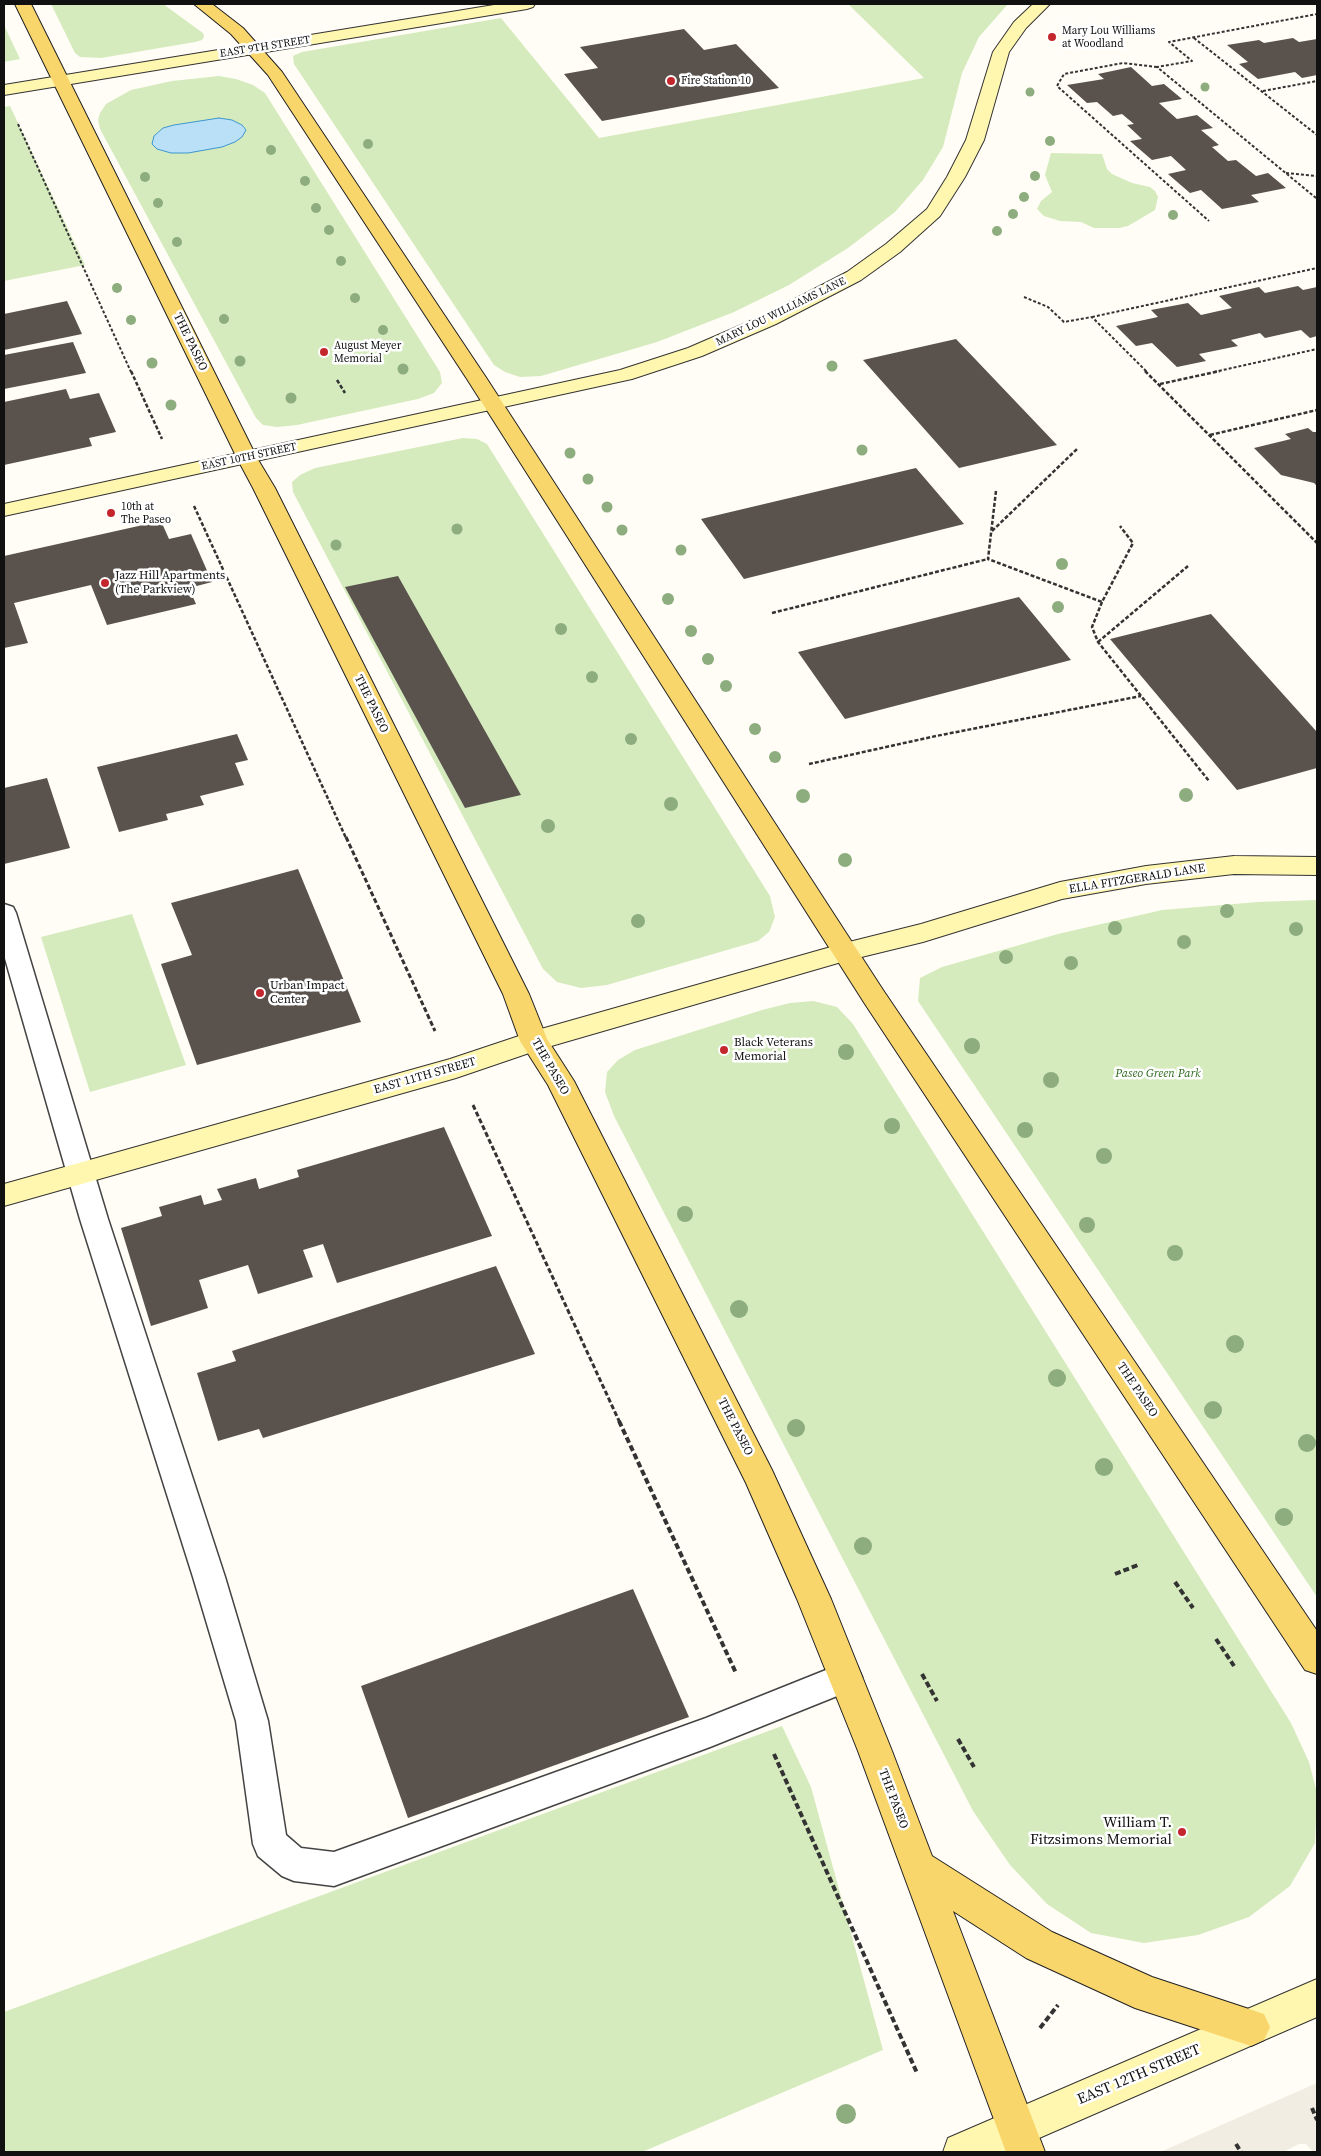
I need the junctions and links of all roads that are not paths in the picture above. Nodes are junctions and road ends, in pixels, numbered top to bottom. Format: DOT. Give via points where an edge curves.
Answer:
graph roads {
  1 [pos="23,4"];
  2 [pos="202,4"];
  3 [pos="527,4"];
  4 [pos="1042,4"];
  5 [pos="254,49"];
  6 [pos="62,81"];
  7 [pos="4,90"];
  8 [pos="494,405"];
  9 [pos="247,458"];
  10 [pos="4,510"];
  11 [pos="1317,866"];
  12 [pos="4,913"];
  13 [pos="846,952"];
  14 [pos="534,1041"];
  15 [pos="82,1173"];
  16 [pos="4,1195"];
  17 [pos="1317,1659"];
  18 [pos="846,1677"];
  19 [pos="920,1868"];
  20 [pos="1317,1998"];
  21 [pos="1250,2027"];
  22 [pos="1021,2140"];
  23 [pos="962,2152"];
  1 -- 6 [label="main road, THE PASEO"];
  2 -- 5 [label="main road, THE PASEO"];
  3 -- 5 [label="main road, EAST 9TH STREET"];
  4 -- 8 [label="main road, MARY LOU WILLIAMS LANE" via="1020,25 1001,52 975,140 956,177 934,212 893,248 854,276 815,298 704,349 625,375"];
  5 -- 6 [label="main road, EAST 9TH STREET"];
  5 -- 8 [label="main road, THE PASEO" via="274,72"];
  6 -- 7 [label="main road, EAST 9TH STREET"];
  6 -- 9 [label="main road, THE PASEO"];
  8 -- 9 [label="main road, EAST 10TH STREET"];
  8 -- 13 [label="main road, THE PASEO"];
  9 -- 10 [label="main road, EAST 10TH STREET"];
  9 -- 14 [label="main road, THE PASEO" via="507,976"];
  11 -- 13 [label="main road, ELLA FITZGERALD LANE" via="1234,866 1146,875 1060,891 922,933"];
  12 -- 15 [label="lane"];
  13 -- 14 [label="main road, EAST 11TH STREET"];
  13 -- 17 [label="main road, THE PASEO"];
  14 -- 15 [label="main road, EAST 11TH STREET" via="456,1068"];
  14 -- 18 [label="main road, THE PASEO" via="560,1081 761,1480"];
  15 -- 16 [label="main road, EAST 11TH STREET"];
  15 -- 18 [label="lane" via="252,1721 270,1844 294,1864 334,1869 700,1736"];
  18 -- 19 [label="main road, THE PASEO"];
  19 -- 21 [label="main road" via="1039,1945 1148,1995"];
  19 -- 22 [label="main road, THE PASEO"];
  20 -- 21 [label="main road, EAST 12TH STREET"];
  21 -- 22 [label="main road, EAST 12TH STREET"];
  22 -- 23 [label="main road, EAST 12TH STREET"];
}
